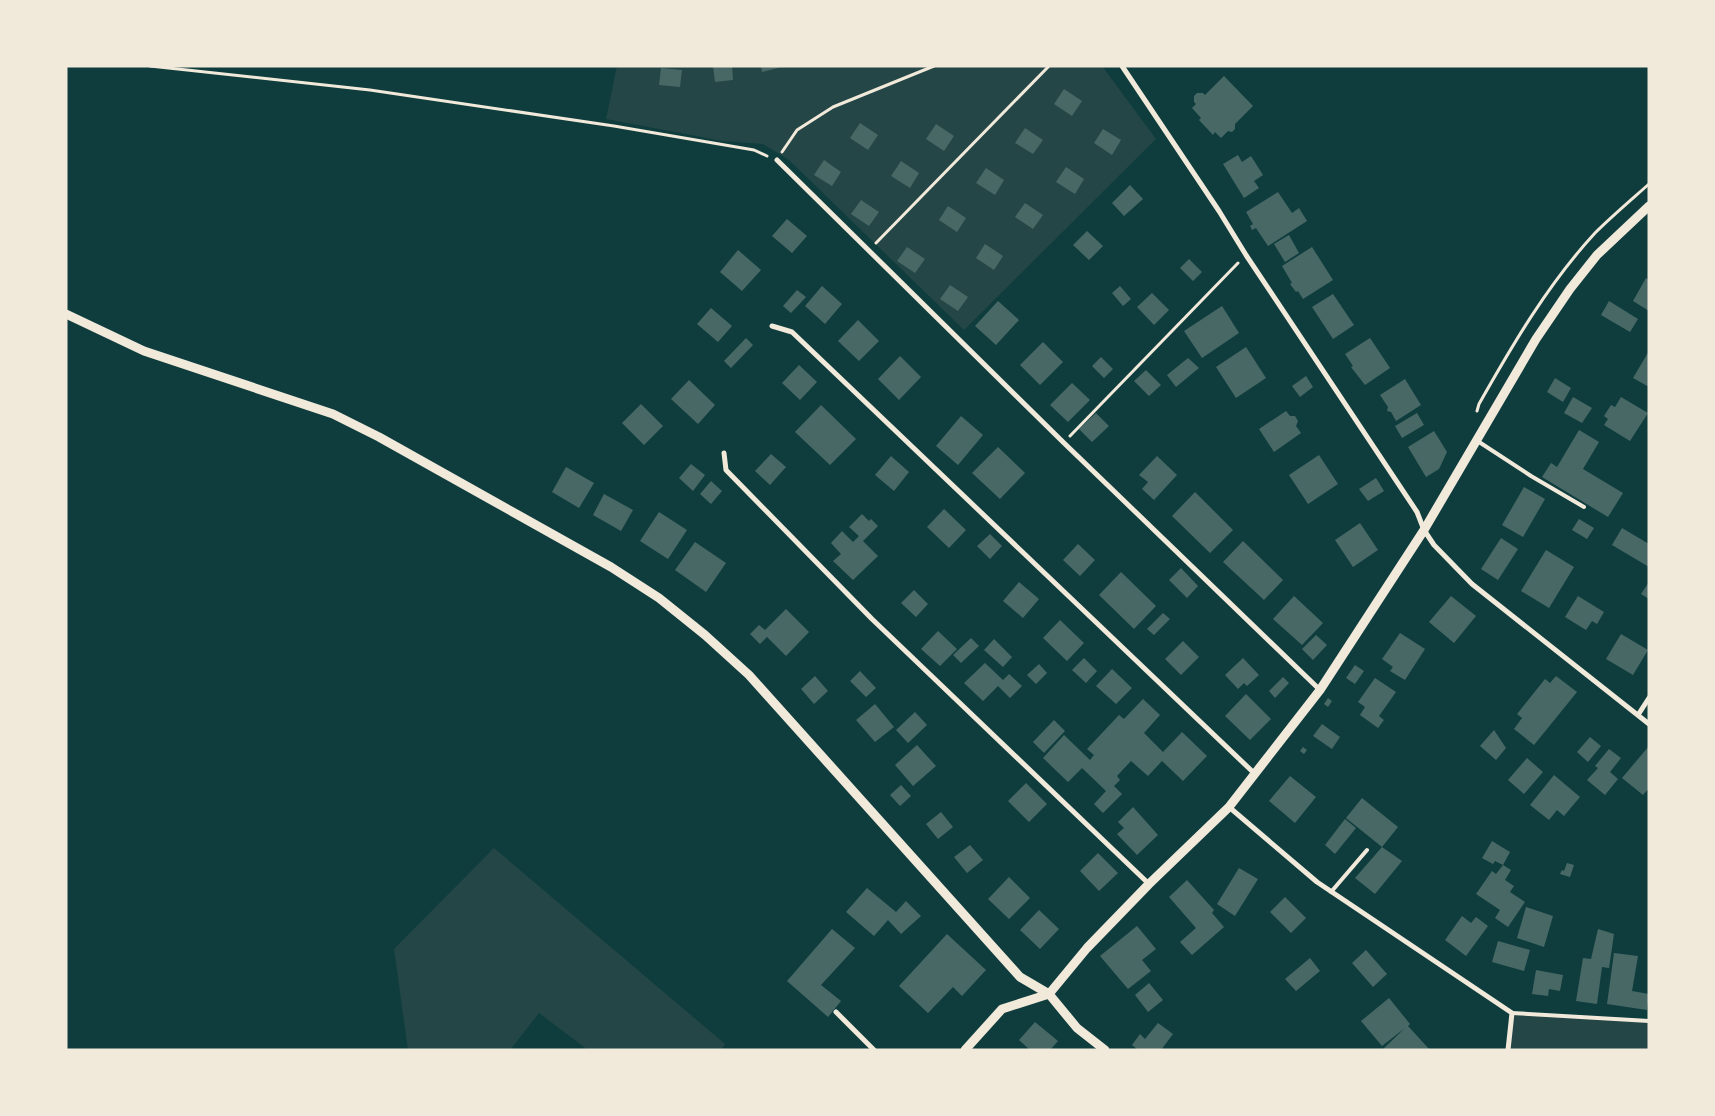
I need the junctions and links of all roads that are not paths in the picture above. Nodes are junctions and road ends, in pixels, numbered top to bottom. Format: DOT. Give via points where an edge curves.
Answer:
graph roads {
  1 [pos="1122,66"];
  2 [pos="777,160"];
  3 [pos="1649,206"];
  4 [pos="66,314"];
  5 [pos="772,326"];
  6 [pos="1476,440"];
  7 [pos="724,453"];
  8 [pos="1584,507"];
  9 [pos="1424,530"];
  10 [pos="1320,690"];
  11 [pos="1649,698"];
  12 [pos="1638,715"];
  13 [pos="1649,724"];
  14 [pos="1255,775"];
  15 [pos="1229,807"];
  16 [pos="1367,850"];
  17 [pos="1149,884"];
  18 [pos="1332,892"];
  19 [pos="1049,994"];
  20 [pos="836,1012"];
  21 [pos="1512,1013"];
  22 [pos="1649,1021"];
  23 [pos="874,1050"];
  24 [pos="965,1050"];
  25 [pos="1104,1050"];
  26 [pos="1508,1050"];
  1 -- 9 [label="street" via="1417,512"];
  2 -- 10 [label="street"];
  3 -- 6 [label="street" via="1598,255 1570,289"];
  4 -- 19 [label="street" via="144,351 333,414 463,483 659,598 749,675 1020,977"];
  5 -- 14 [label="street" via="792,332"];
  6 -- 8 [label="lane"];
  6 -- 9 [label="street"];
  7 -- 17 [label="street" via="726,470 872,619"];
  9 -- 10 [label="street"];
  9 -- 12 [label="street" via="1449,562 1472,584"];
  10 -- 14 [label="street"];
  11 -- 12 [label="street"];
  12 -- 13 [label="street"];
  14 -- 15 [label="street"];
  15 -- 17 [label="street"];
  15 -- 18 [label="street"];
  16 -- 18 [label="lane"];
  17 -- 19 [label="street" via="1087,948"];
  18 -- 21 [label="street"];
  19 -- 24 [label="street" via="1002,1009"];
  19 -- 25 [label="street" via="1077,1028"];
  20 -- 23 [label="street"];
  21 -- 22 [label="lane"];
  21 -- 26 [label="street"];
}
